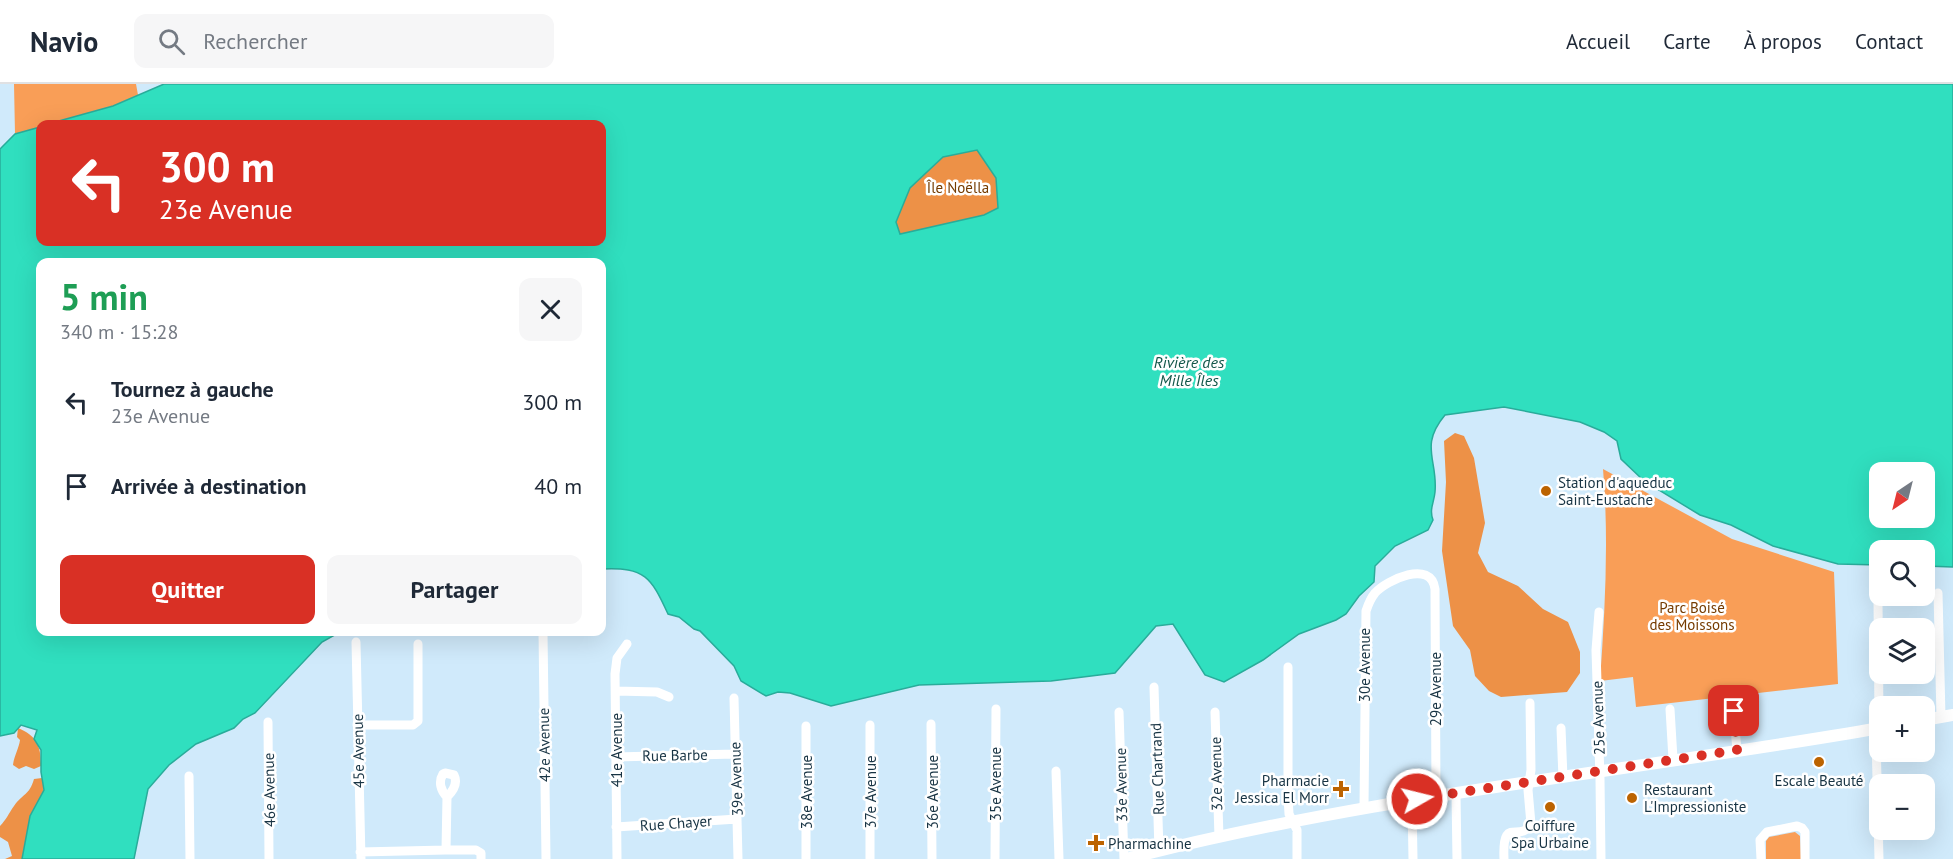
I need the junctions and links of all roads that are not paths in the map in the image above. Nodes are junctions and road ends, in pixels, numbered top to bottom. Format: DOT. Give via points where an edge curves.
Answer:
graph roads {
  1 [pos="1434,582"];
  2 [pos="1938,593"];
  3 [pos="1878,606"];
  4 [pos="1599,612"];
  5 [pos="543,636"];
  6 [pos="356,642"];
  7 [pos="418,644"];
  8 [pos="627,644"];
  9 [pos="1288,667"];
  10 [pos="1154,687"];
  11 [pos="616,691"];
  12 [pos="1878,696"];
  13 [pos="669,697"];
  14 [pos="734,698"];
  15 [pos="1530,703"];
  16 [pos="1733,706"];
  17 [pos="996,709"];
  18 [pos="1671,709"];
  19 [pos="1119,712"];
  20 [pos="1215,712"];
  21 [pos="1947,716"];
  22 [pos="268,722"];
  23 [pos="870,724"];
  24 [pos="931,724"];
  25 [pos="357,725"];
  26 [pos="806,726"];
  27 [pos="1561,728"];
  28 [pos="1869,729"];
  29 [pos="1737,750"];
  30 [pos="735,754"];
  31 [pos="615,757"];
  32 [pos="1673,759"];
  33 [pos="1877,762"];
  34 [pos="1056,771"];
  35 [pos="1600,772"];
  36 [pos="189,776"];
  37 [pos="1563,777"];
  38 [pos="1529,783"];
  39 [pos="1456,794"];
  40 [pos="1437,796"];
  41 [pos="447,797"];
  42 [pos="1412,800"];
  43 [pos="1364,807"];
  44 [pos="737,819"];
  45 [pos="1292,820"];
  46 [pos="616,826"];
  47 [pos="1218,837"];
  48 [pos="446,850"];
  49 [pos="1159,850"];
  50 [pos="360,855"];
  51 [pos="423,855"];
  52 [pos="190,859"];
  53 [pos="269,859"];
  54 [pos="481,859"];
  55 [pos="546,859"];
  56 [pos="616,859"];
  57 [pos="738,859"];
  58 [pos="806,859"];
  59 [pos="870,859"];
  60 [pos="932,859"];
  61 [pos="995,859"];
  62 [pos="1059,859"];
  63 [pos="1125,859"];
  64 [pos="1297,859"];
  65 [pos="1413,859"];
  66 [pos="1457,859"];
  67 [pos="1504,859"];
  68 [pos="1601,859"];
  69 [pos="1761,859"];
  70 [pos="1805,859"];
  71 [pos="1879,859"];
  1 -- 40 [label="street, 29e Avenue"];
  1 -- 43 [label="street, 30e Avenue" via="1421,574 1397,578 1375,593 1366,611"];
  2 -- 21 [label="street"];
  3 -- 12 [label="street"];
  4 -- 35 [label="street, 25e Avenue" via="1596,650"];
  5 -- 55 [label="street, 42e Avenue"];
  6 -- 25 [label="street, 45e Avenue"];
  7 -- 25 [label="street" via="418,721 413,725"];
  8 -- 11 [label="street, 41e Avenue" via="617,658"];
  9 -- 45 [label="street" via="1288,797"];
  10 -- 49 [label="street, Rue Chartrand"];
  11 -- 13 [label="street"];
  11 -- 31 [label="street, 41e Avenue"];
  14 -- 30 [label="street, 39e Avenue"];
  15 -- 38 [label="street"];
  16 -- 29 [label="street"];
  17 -- 61 [label="street, 35e Avenue"];
  18 -- 32 [label="street"];
  19 -- 63 [label="street, 33e Avenue"];
  20 -- 47 [label="street, 32e Avenue"];
  22 -- 53 [label="street, 46e Avenue"];
  23 -- 59 [label="street, 37e Avenue"];
  24 -- 60 [label="street, 36e Avenue"];
  25 -- 50 [label="street, 45e Avenue"];
  26 -- 58 [label="street, 38e Avenue"];
  27 -- 37 [label="street"];
  28 -- 29 [label="main road"];
  29 -- 32 [label="main road"];
  30 -- 31 [label="street, Rue Barbe"];
  30 -- 44 [label="street, 39e Avenue"];
  31 -- 46 [label="street, 41e Avenue"];
  32 -- 35 [label="main road"];
  33 -- 71 [label="street"];
  34 -- 62 [label="street"];
  35 -- 37 [label="main road"];
  35 -- 68 [label="street, 25e Avenue"];
  36 -- 52 [label="street"];
  37 -- 38 [label="main road"];
  38 -- 39 [label="main road"];
  38 -- 67 [label="street" via="1531,824 1506,836"];
  39 -- 40 [label="main road"];
  39 -- 66 [label="street"];
  40 -- 42 [label="main road"];
  41 -- 48 [label="street"];
  42 -- 43 [label="main road"];
  42 -- 65 [label="street"];
  43 -- 45 [label="main road"];
  44 -- 46 [label="street, Rue Chayer"];
  44 -- 57 [label="street, 39e Avenue"];
  45 -- 47 [label="main road"];
  45 -- 64 [label="street" via="1297,830"];
  46 -- 56 [label="street, 41e Avenue"];
  47 -- 49 [label="main road"];
  48 -- 51 [label="street"];
  48 -- 54 [label="street" via="476,850"];
  49 -- 63 [label="main road"];
  50 -- 51 [label="street"];
  69 -- 70 [label="street" via="1760,840 1767,832 1797,826 1804,832"];
}
